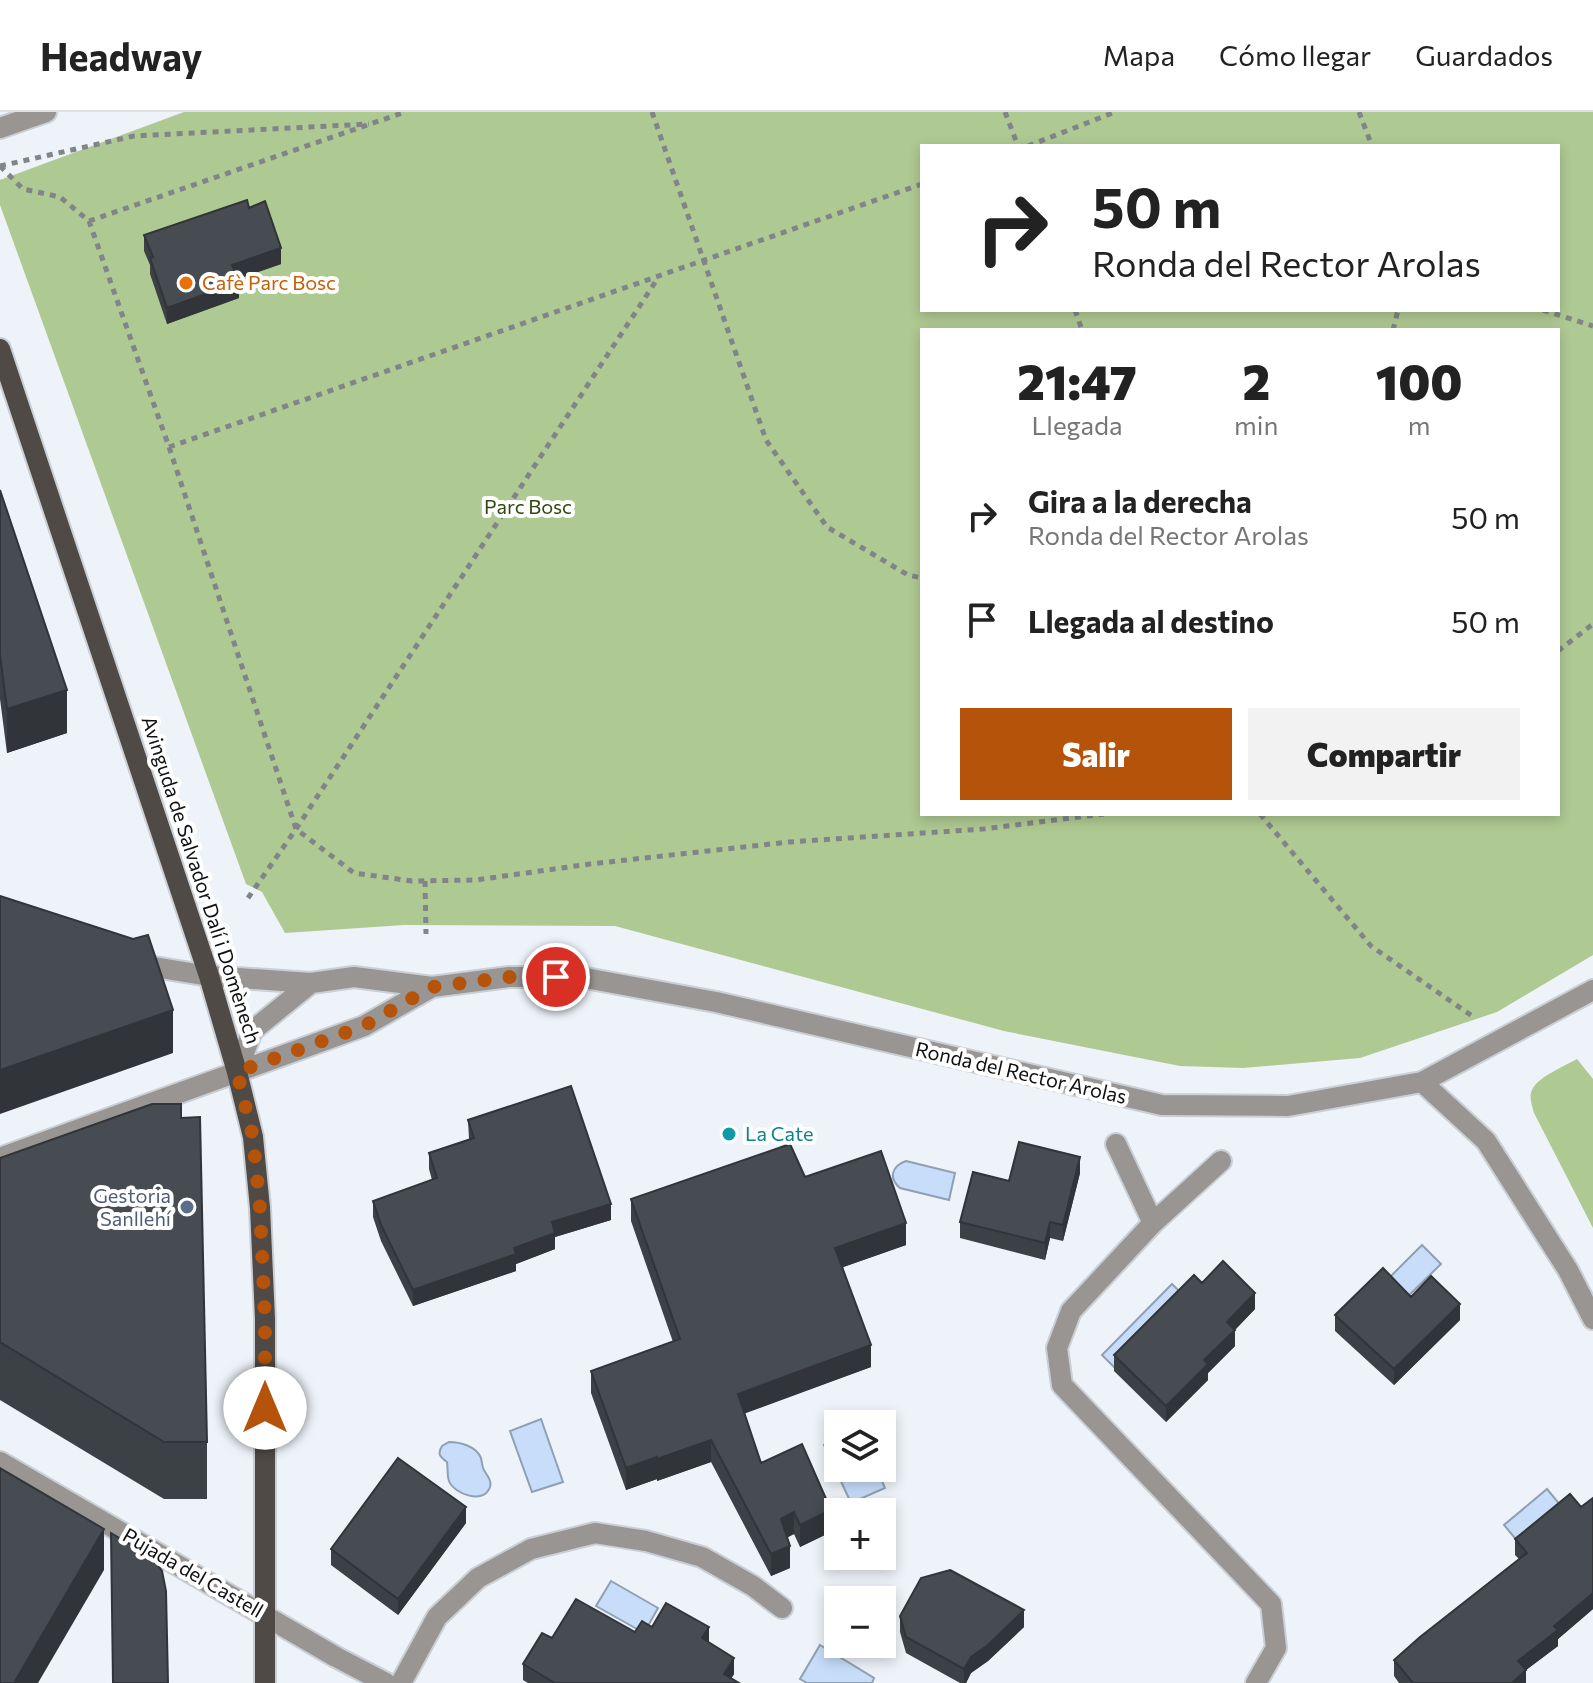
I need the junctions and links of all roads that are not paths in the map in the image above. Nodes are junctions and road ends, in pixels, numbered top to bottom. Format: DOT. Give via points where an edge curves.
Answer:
graph roads {
  1 [pos="46,112"];
  2 [pos="0,128"];
  3 [pos="0,349"];
  4 [pos="112,953"];
  5 [pos="209,976"];
  6 [pos="311,983"];
  7 [pos="432,987"];
  8 [pos="1593,990"];
  9 [pos="237,1072"];
  10 [pos="1422,1082"];
  11 [pos="1116,1144"];
  12 [pos="0,1158"];
  13 [pos="1221,1161"];
  14 [pos="1153,1223"];
  15 [pos="1593,1319"];
  16 [pos="0,1462"];
  17 [pos="782,1608"];
  18 [pos="264,1614"];
  19 [pos="265,1683"];
  20 [pos="386,1683"];
  21 [pos="401,1683"];
  22 [pos="1256,1683"];
  1 -- 2 [label="street"];
  3 -- 5 [label="main road, Avinguda de Salvador Dalí i Domènech"];
  4 -- 5 [label="street, Ronda del Rector Arolas"];
  5 -- 6 [label="street, Ronda del Rector Arolas"];
  5 -- 9 [label="main road, Avinguda de Salvador Dalí i Domènech"];
  6 -- 7 [label="street, Ronda del Rector Arolas" via="354,977"];
  6 -- 9 [label="street" via="252,1031"];
  7 -- 9 [label="street, Ronda del Rector Arolas" via="364,1026"];
  7 -- 10 [label="street, Ronda del Rector Arolas" via="509,977 580,977 716,1002 1162,1105 1288,1106"];
  8 -- 10 [label="street, Ronda del Rector Arolas"];
  9 -- 12 [label="street, Ronda del Rector Arolas"];
  9 -- 18 [label="main road, Avinguda de Salvador Dalí i Domènech" via="253,1137 260,1208"];
  10 -- 15 [label="street" via="1486,1141"];
  11 -- 14 [label="street"];
  13 -- 14 [label="street"];
  14 -- 22 [label="street" via="1071,1311 1057,1348 1062,1385 1271,1604 1276,1648"];
  16 -- 18 [label="street, Pujada del Castell"];
  17 -- 21 [label="street" via="702,1557 595,1533 531,1549 478,1578 437,1617"];
  18 -- 19 [label="main road, Avinguda de Salvador Dalí i Domènech"];
  18 -- 20 [label="street, Pujada del Castell"];
}
